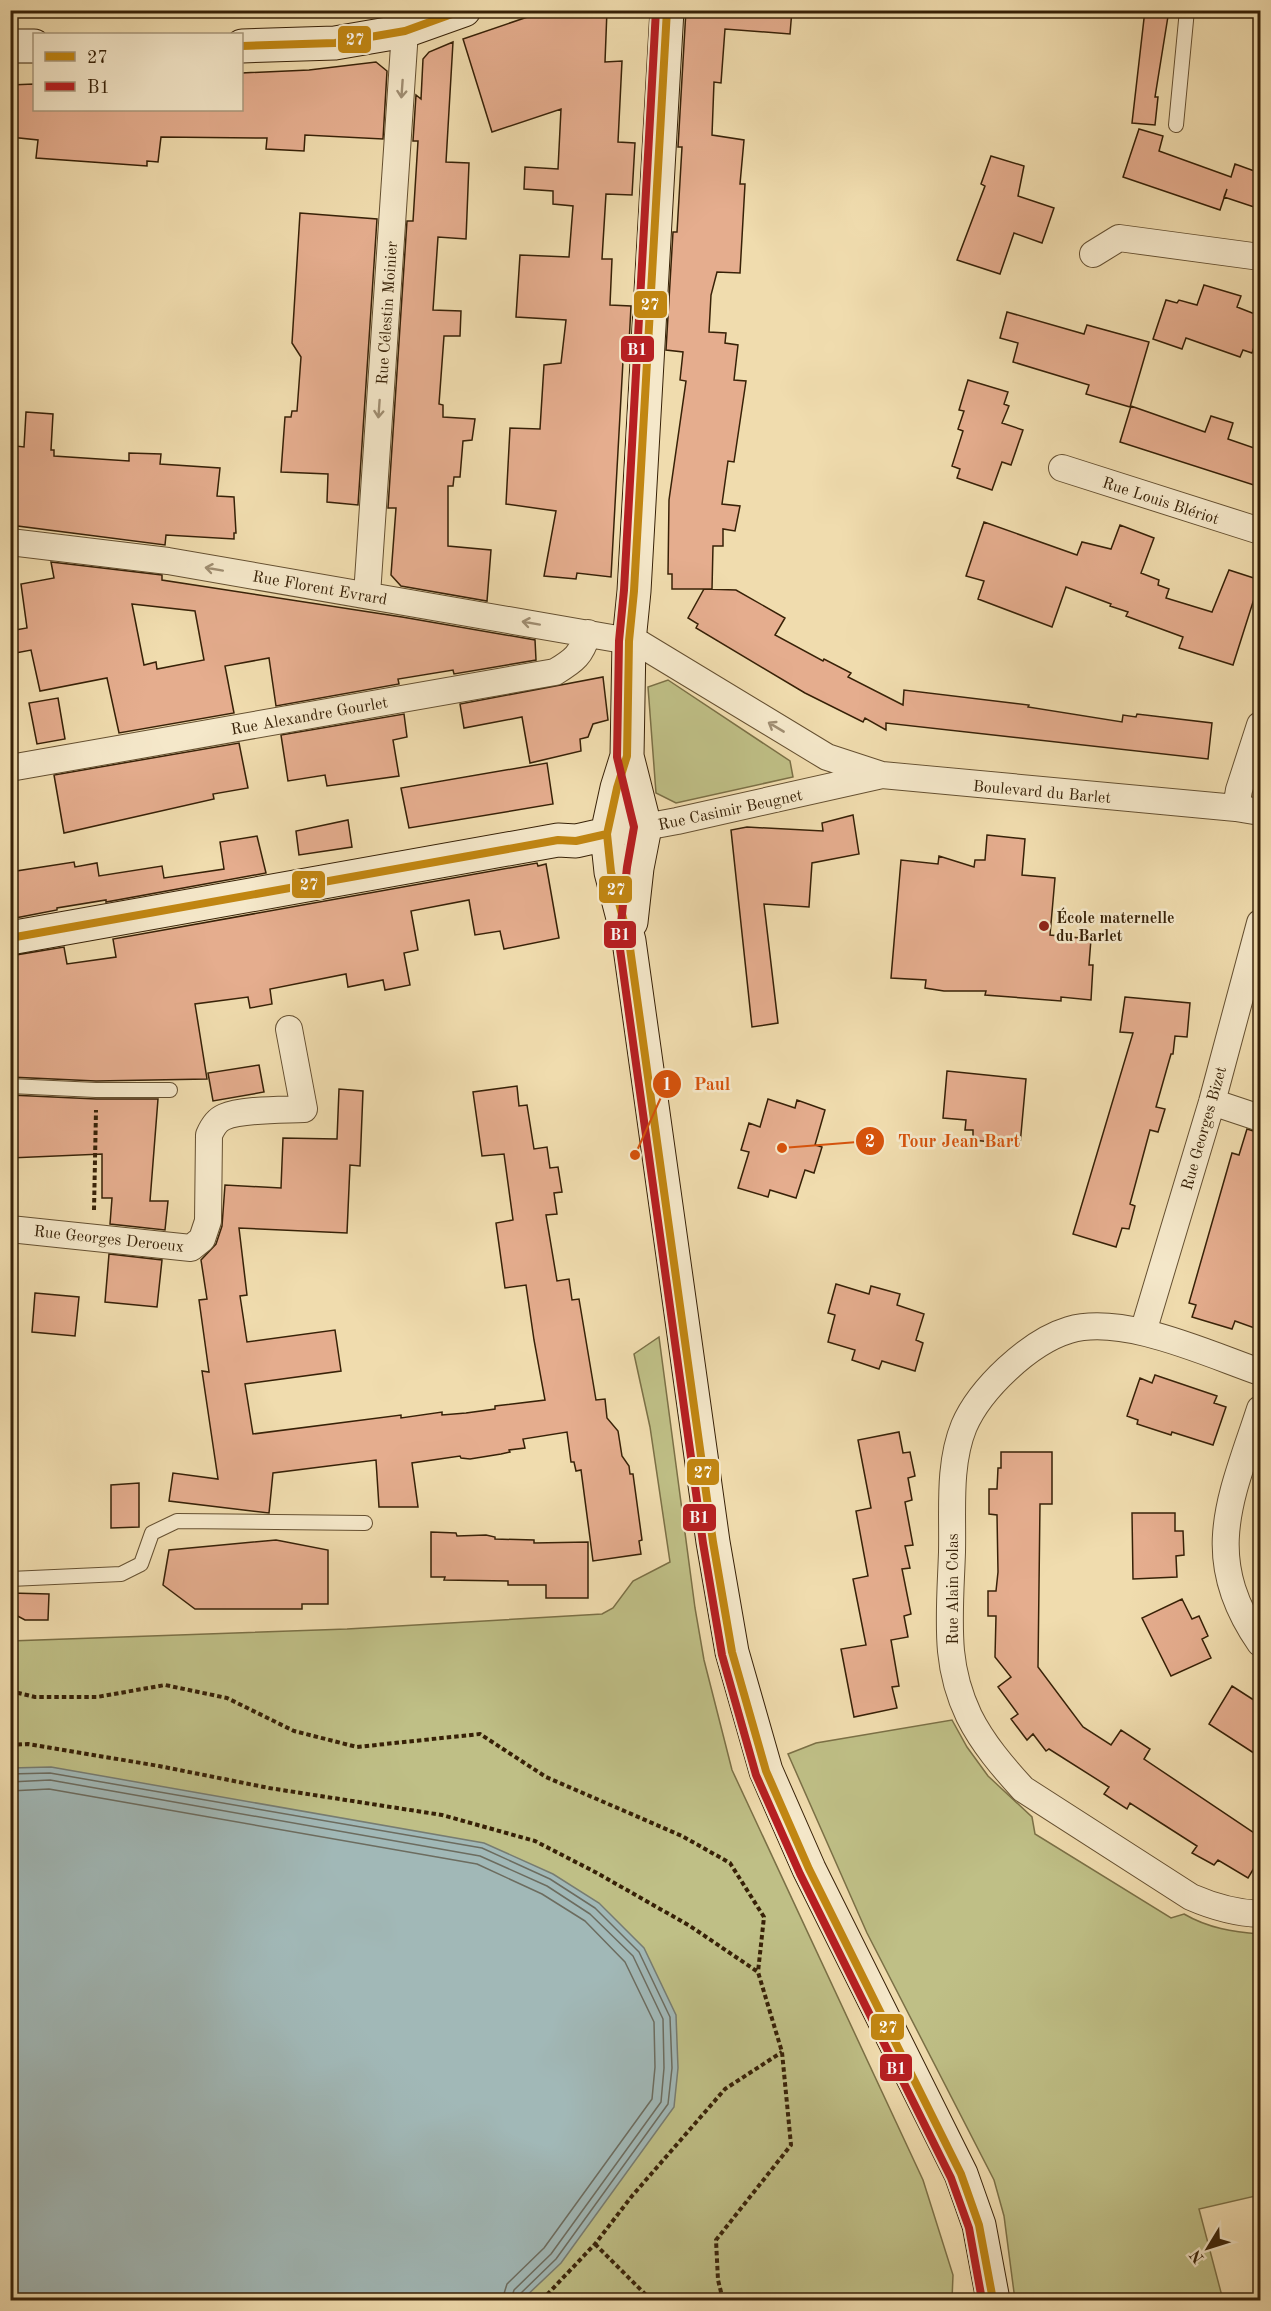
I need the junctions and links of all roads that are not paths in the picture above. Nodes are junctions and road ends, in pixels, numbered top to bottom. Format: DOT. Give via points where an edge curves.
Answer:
graph roads {
  1 [pos="464,10"];
  2 [pos="667,10"];
  3 [pos="1187,10"];
  4 [pos="405,31"];
  5 [pos="10,46"];
  6 [pos="33,46"];
  7 [pos="243,46"];
  8 [pos="1176,125"];
  9 [pos="1093,254"];
  10 [pos="1260,257"];
  11 [pos="1062,468"];
  12 [pos="1260,531"];
  13 [pos="10,542"];
  14 [pos="367,595"];
  15 [pos="588,633"];
  16 [pos="629,640"];
  17 [pos="1260,724"];
  18 [pos="627,756"];
  19 [pos="826,757"];
  20 [pos="10,768"];
  21 [pos="882,775"];
  22 [pos="826,788"];
  23 [pos="1248,810"];
  24 [pos="645,827"];
  25 [pos="607,834"];
  26 [pos="1260,923"];
  27 [pos="10,938"];
  28 [pos="628,941"];
  29 [pos="289,1029"];
  30 [pos="10,1086"];
  31 [pos="170,1090"];
  32 [pos="1212,1102"];
  33 [pos="1260,1118"];
  34 [pos="10,1228"];
  35 [pos="1143,1332"];
  36 [pos="1260,1372"];
  37 [pos="1260,1409"];
  38 [pos="364,1523"];
  39 [pos="10,1579"];
  40 [pos="1260,1643"];
  41 [pos="1260,1914"];
  42 [pos="991,2299"];
  1 -- 4 [label="street"];
  2 -- 16 [label="street"];
  3 -- 8 [label="lane"];
  4 -- 7 [label="street" via="335,43"];
  4 -- 14 [label="street, Rue Célestin Moinier, one-way"];
  5 -- 6 [label="street"];
  9 -- 10 [label="street" via="1119,238"];
  11 -- 12 [label="street, Rue Louis Blériot"];
  14 -- 13 [label="street, Rue Florent Evrard, one-way" via="168,561"];
  15 -- 14 [label="street, Rue Florent Evrard, one-way"];
  15 -- 16 [label="street, Rue Florent Evrard"];
  15 -- 20 [label="street, Rue Alexandre Gourlet" via="581,652 555,672"];
  16 -- 18 [label="street"];
  19 -- 16 [label="street, Boulevard du Barlet, one-way"];
  17 -- 23 [label="street" via="1239,790"];
  18 -- 24 [label="street"];
  18 -- 25 [label="street"];
  19 -- 21 [label="street, Boulevard du Barlet"];
  19 -- 22 [label="street"];
  21 -- 22 [label="street, Rue Casimir Beugnet"];
  21 -- 23 [label="street, Boulevard du Barlet"];
  22 -- 24 [label="street, Rue Casimir Beugnet"];
  24 -- 25 [label="street, Rue Casimir Beugnet"];
  24 -- 28 [label="street"];
  25 -- 27 [label="street, Rue Casimir Beugnet"];
  25 -- 28 [label="street" via="611,872"];
  26 -- 32 [label="street, Rue Georges Bizet"];
  28 -- 42 [label="street" via="732,1652 766,1771 809,1869 961,2174 979,2225"];
  29 -- 34 [label="street, Rue Georges Deroeux" via="304,1109 233,1114 221,1118 211,1129 208,1221 202,1239 191,1248"];
  30 -- 31 [label="lane"];
  32 -- 33 [label="street"];
  32 -- 35 [label="street, Rue Georges Bizet"];
  35 -- 36 [label="street, Rue Alain Colas"];
  35 -- 41 [label="street, Rue Alain Colas" via="1093,1326 1068,1330 1037,1346 996,1381 978,1403 957,1446 954,1470 951,1652 969,1716 984,1743 1023,1788 1191,1897 1240,1913"];
  37 -- 40 [label="street" via="1229,1503 1225,1534 1234,1594 1245,1622"];
  38 -- 39 [label="lane" via="177,1521 152,1533 141,1564 121,1574"];
}
